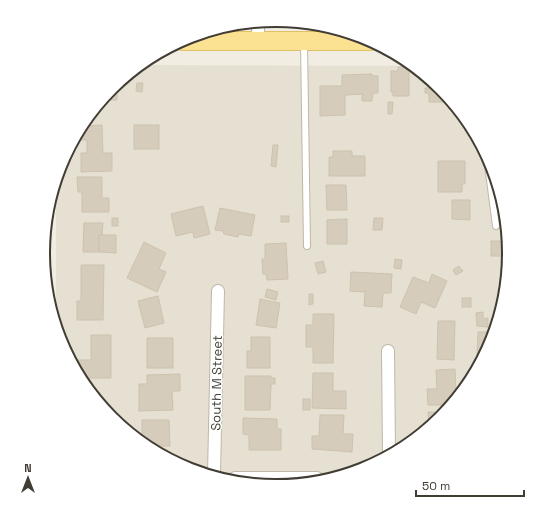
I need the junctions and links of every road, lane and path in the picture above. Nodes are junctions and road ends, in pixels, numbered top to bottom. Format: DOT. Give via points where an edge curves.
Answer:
graph roads {
  1 [pos="258,27"];
  2 [pos="352,40"];
  3 [pos="197,41"];
  4 [pos="258,42"];
  5 [pos="304,42"];
  6 [pos="490,180"];
  7 [pos="496,226"];
  8 [pos="306,246"];
  9 [pos="218,292"];
  10 [pos="388,351"];
  11 [pos="388,450"];
  12 [pos="214,470"];
  1 -- 4 [label="street"];
  2 -- 5 [label="main road"];
  3 -- 4 [label="main road"];
  4 -- 5 [label="main road"];
  5 -- 8 [label="lane"];
  6 -- 7 [label="lane"];
  9 -- 12 [label="street, South M Street"];
  10 -- 11 [label="street"];
}
